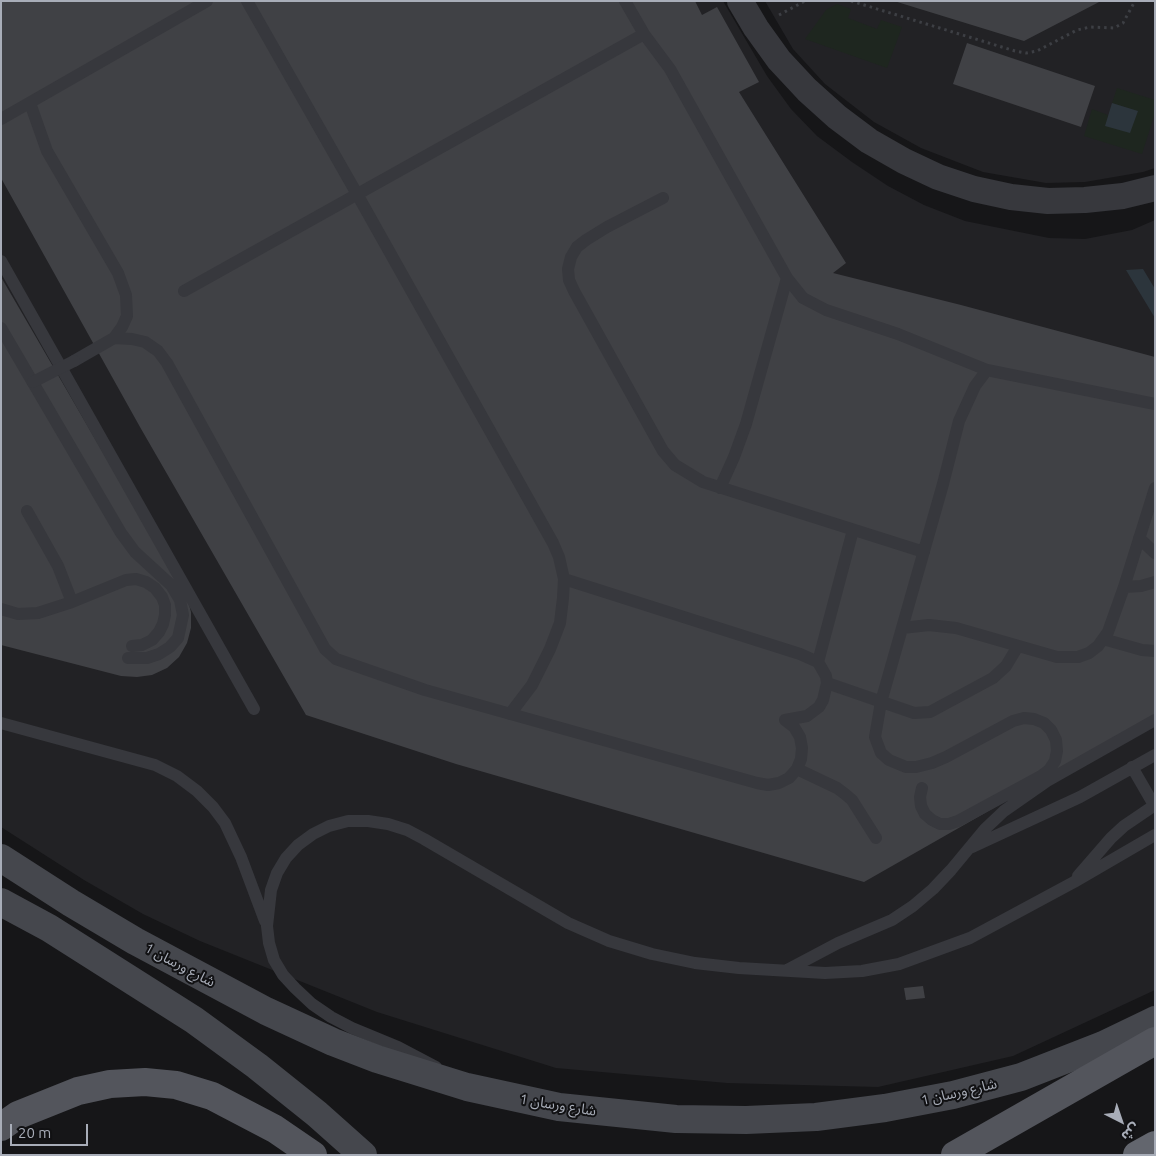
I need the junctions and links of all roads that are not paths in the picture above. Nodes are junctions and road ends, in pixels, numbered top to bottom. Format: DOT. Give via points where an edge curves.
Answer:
graph roads {
  1 [pos="207,1"];
  2 [pos="247,1"];
  3 [pos="625,1"];
  4 [pos="740,1"];
  5 [pos="644,34"];
  6 [pos="30,103"];
  7 [pos="1,119"];
  8 [pos="1155,188"];
  9 [pos="358,194"];
  10 [pos="663,198"];
  11 [pos="1,261"];
  12 [pos="787,278"];
  13 [pos="184,291"];
  14 [pos="1,328"];
  15 [pos="114,338"];
  16 [pos="987,370"];
  17 [pos="33,382"];
  18 [pos="1155,404"];
  19 [pos="720,488"];
  20 [pos="1155,488"];
  21 [pos="27,511"];
  22 [pos="853,530"];
  23 [pos="1138,538"];
  24 [pos="924,552"];
  25 [pos="1155,553"];
  26 [pos="564,579"];
  27 [pos="1155,582"];
  28 [pos="1124,587"];
  29 [pos="72,602"];
  30 [pos="2,608"];
  31 [pos="902,628"];
  32 [pos="1103,639"];
  33 [pos="1018,646"];
  34 [pos="1155,651"];
  35 [pos="818,662"];
  36 [pos="827,683"];
  37 [pos="881,702"];
  38 [pos="254,709"];
  39 [pos="510,714"];
  40 [pos="1155,720"];
  41 [pos="1,724"];
  42 [pos="1155,754"];
  43 [pos="1132,767"];
  44 [pos="797,769"];
  45 [pos="922,788"];
  46 [pos="1155,805"];
  47 [pos="1155,835"];
  48 [pos="876,838"];
  49 [pos="968,849"];
  50 [pos="1,858"];
  51 [pos="1074,882"];
  52 [pos="1,902"];
  53 [pos="267,926"];
  54 [pos="788,970"];
  55 [pos="1155,1020"];
  56 [pos="1155,1041"];
  57 [pos="467,1087"];
  58 [pos="10,1121"];
  59 [pos="1155,1145"];
  60 [pos="313,1155"];
  61 [pos="363,1155"];
  62 [pos="955,1155"];
  63 [pos="1138,1155"];
  1 -- 6 [label="lane"];
  2 -- 9 [label="lane"];
  3 -- 5 [label="lane"];
  4 -- 8 [label="street" via="779,60 836,117 876,145 938,177 1010,197 1048,201 1123,196"];
  5 -- 9 [label="lane"];
  5 -- 12 [label="lane" via="670,69"];
  6 -- 7 [label="lane"];
  6 -- 15 [label="lane" via="54,167 123,285 127,316"];
  9 -- 13 [label="lane"];
  9 -- 26 [label="lane" via="553,543"];
  10 -- 19 [label="lane" via="581,244 571,258 569,280 663,451 675,465"];
  11 -- 38 [label="lane"];
  12 -- 16 [label="lane" via="803,298 814,305"];
  12 -- 19 [label="lane" via="746,424"];
  14 -- 17 [label="lane"];
  15 -- 17 [label="lane, bridge"];
  15 -- 39 [label="lane" via="145,342 158,350 167,363 330,654 426,690"];
  16 -- 18 [label="lane"];
  16 -- 24 [label="lane" via="975,386 959,420"];
  17 -- 29 [label="lane" via="121,533 180,600 183,615 178,638 170,647 147,658 130,652 152,640 164,624 162,597 146,582 126,580"];
  19 -- 22 [label="lane"];
  20 -- 23 [label="lane"];
  21 -- 29 [label="lane" via="58,566"];
  22 -- 24 [label="lane"];
  22 -- 35 [label="lane"];
  23 -- 25 [label="lane"];
  23 -- 28 [label="lane"];
  24 -- 31 [label="lane"];
  26 -- 35 [label="lane"];
  26 -- 39 [label="lane" via="560,624 550,649 532,685"];
  27 -- 28 [label="lane"];
  28 -- 32 [label="lane"];
  29 -- 30 [label="lane" via="28,614"];
  31 -- 33 [label="lane" via="929,625 956,628"];
  31 -- 37 [label="lane"];
  32 -- 33 [label="lane" via="1089,652 1067,658"];
  32 -- 34 [label="lane"];
  33 -- 37 [label="lane" via="1006,666 993,678 930,712 914,713"];
  35 -- 36 [label="lane"];
  36 -- 37 [label="lane"];
  36 -- 44 [label="lane" via="823,700 813,712 785,720 800,737 802,753"];
  37 -- 45 [label="lane" via="875,737 877,744 888,760 906,767 939,760 1024,718 1044,723 1052,730 1057,751 1049,770 958,821 940,824 925,814 921,806"];
  39 -- 44 [label="lane" via="757,783 779,783"];
  40 -- 49 [label="lane" via="1025,795 985,829"];
  41 -- 53 [label="lane" via="155,765 197,791 225,823"];
  42 -- 43 [label="lane"];
  43 -- 46 [label="lane"];
  43 -- 49 [label="lane" via="1080,798"];
  44 -- 48 [label="lane" via="837,788 852,800"];
  46 -- 51 [label="lane" via="1111,838"];
  47 -- 51 [label="lane"];
  49 -- 54 [label="lane" via="933,889 913,906 892,920"];
  50 -- 57 [label="street, شارع ورسان 1" via="135,941 266,1010 377,1059"];
  51 -- 54 [label="lane" via="970,938 899,964 825,973"];
  52 -- 61 [label="street" via="49,928 194,1020 257,1066"];
  53 -- 54 [label="lane" via="271,890 277,874 298,845 329,826 368,821 407,830 568,923 609,941 695,964"];
  53 -- 57 [label="lane" via="269,943 279,967 312,1004 352,1028 422,1058"];
  55 -- 57 [label="street, شارع ورسان 1" via="1103,1045 1020,1077 953,1095 816,1117 676,1119 559,1106"];
  56 -- 62 [label="main road"];
  58 -- 60 [label="main road" via="78,1091 110,1084 145,1082 176,1085 212,1096 246,1112"];
  59 -- 63 [label="highway"];
}
